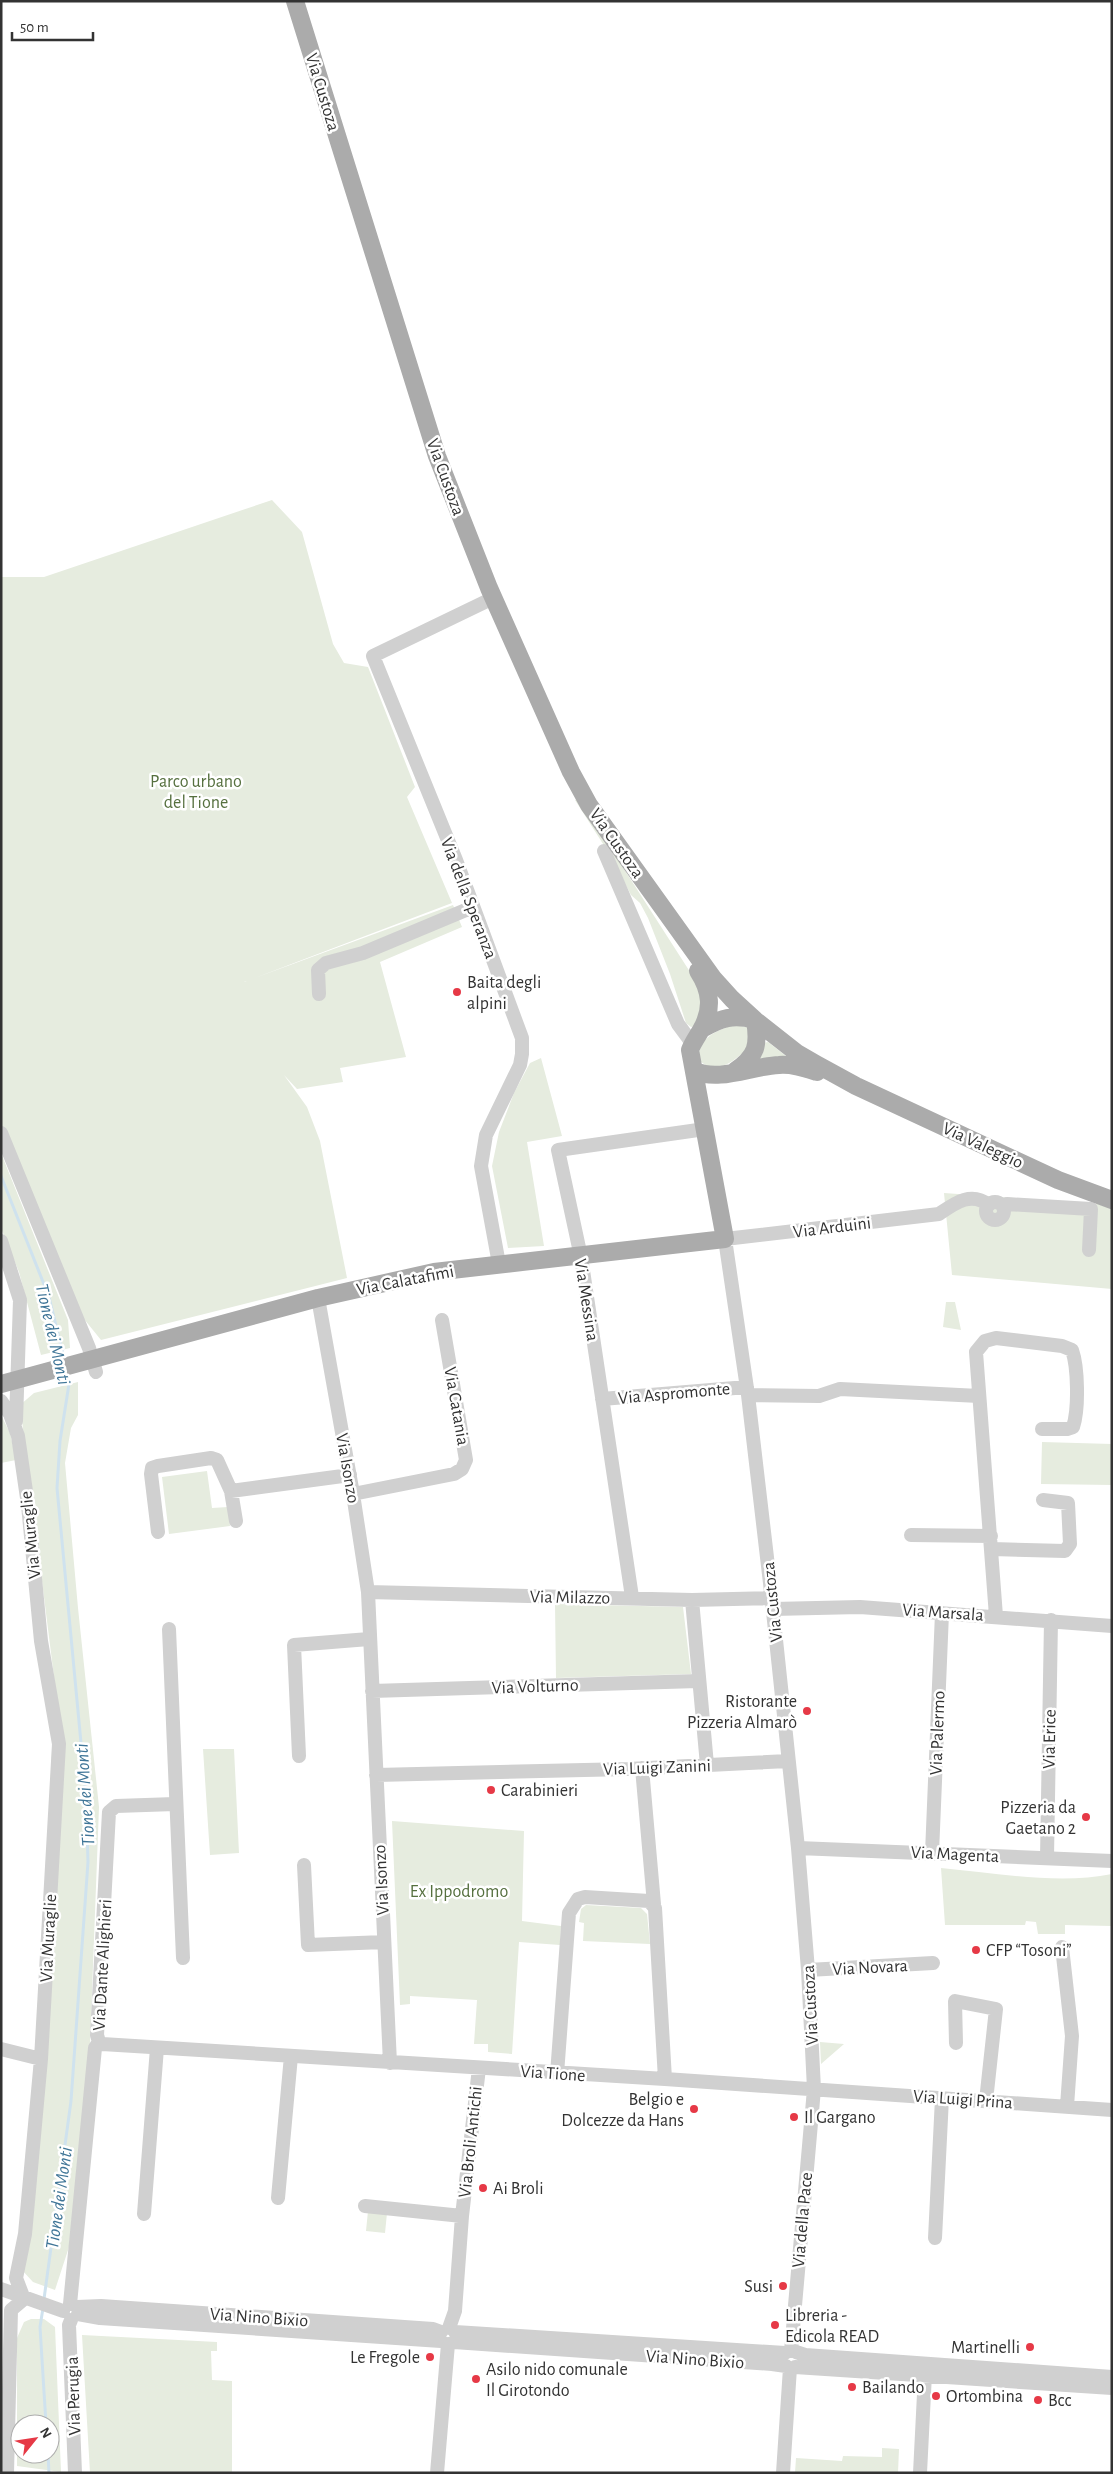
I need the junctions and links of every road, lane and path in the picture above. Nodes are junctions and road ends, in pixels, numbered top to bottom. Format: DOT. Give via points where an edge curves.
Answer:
graph roads {
  1 [pos="295,1"];
  2 [pos="486,601"];
  3 [pos="604,851"];
  4 [pos="473,907"];
  5 [pos="671,921"];
  6 [pos="319,994"];
  7 [pos="755,1020"];
  8 [pos="697,1036"];
  9 [pos="695,1071"];
  10 [pos="729,1073"];
  11 [pos="856,1086"];
  12 [pos="704,1124"];
  13 [pos="1,1133"];
  14 [pos="1112,1200"];
  15 [pos="725,1239"];
  16 [pos="1,1241"];
  17 [pos="1089,1250"];
  18 [pos="580,1257"];
  19 [pos="499,1264"];
  20 [pos="318,1298"];
  21 [pos="442,1320"];
  22 [pos="94,1365"];
  23 [pos="9,1382"];
  24 [pos="747,1391"];
  25 [pos="980,1396"];
  26 [pos="602,1400"];
  27 [pos="1,1401"];
  28 [pos="1042,1430"];
  29 [pos="18,1436"];
  30 [pos="350,1475"];
  31 [pos="231,1491"];
  32 [pos="354,1494"];
  33 [pos="1043,1500"];
  34 [pos="236,1521"];
  35 [pos="158,1532"];
  36 [pos="911,1535"];
  37 [pos="991,1542"];
  38 [pos="368,1592"];
  39 [pos="632,1597"];
  40 [pos="692,1600"];
  41 [pos="772,1603"];
  42 [pos="942,1613"];
  43 [pos="996,1616"];
  44 [pos="1051,1620"];
  45 [pos="1112,1626"];
  46 [pos="169,1629"];
  47 [pos="369,1639"];
  48 [pos="698,1681"];
  49 [pos="372,1691"];
  50 [pos="299,1756"];
  51 [pos="788,1762"];
  52 [pos="707,1765"];
  53 [pos="642,1768"];
  54 [pos="376,1775"];
  55 [pos="175,1804"];
  56 [pos="798,1848"];
  57 [pos="932,1853"];
  58 [pos="1047,1858"];
  59 [pos="1112,1861"];
  60 [pos="304,1864"];
  61 [pos="654,1904"];
  62 [pos="384,1942"];
  63 [pos="1062,1946"];
  64 [pos="183,1958"];
  65 [pos="932,1963"];
  66 [pos="808,1970"];
  67 [pos="99,2042"];
  68 [pos="956,2043"];
  69 [pos="157,2048"];
  70 [pos="1,2049"];
  71 [pos="291,2056"];
  72 [pos="41,2060"];
  73 [pos="390,2062"];
  74 [pos="478,2068"];
  75 [pos="556,2074"];
  76 [pos="666,2079"];
  77 [pos="814,2089"];
  78 [pos="942,2098"];
  79 [pos="986,2101"];
  80 [pos="1067,2106"];
  81 [pos="1112,2110"];
  82 [pos="278,2198"];
  83 [pos="364,2206"];
  84 [pos="144,2214"];
  85 [pos="462,2216"];
  86 [pos="935,2238"];
  87 [pos="1,2290"];
  88 [pos="24,2299"];
  89 [pos="72,2311"];
  90 [pos="448,2336"];
  91 [pos="790,2360"];
  92 [pos="925,2374"];
  93 [pos="1112,2377"];
  94 [pos="1112,2388"];
  95 [pos="5,2393"];
  96 [pos="7,2473"];
  97 [pos="75,2473"];
  98 [pos="437,2473"];
  99 [pos="783,2473"];
  100 [pos="920,2473"];
  1 -- 5 [label="main road, Via Custoza" via="437,456 489,588 572,772 595,814"];
  2 -- 4 [label="street, Via della Speranza" via="373,656"];
  3 -- 8 [label="street, Via Custoza" via="678,1024"];
  4 -- 6 [label="street" via="363,953 326,963 318,970"];
  4 -- 19 [label="street, Via della Speranza" via="522,1038 520,1065 488,1130 481,1166"];
  5 -- 7 [label="main road, Via Custoza" via="713,978"];
  5 -- 8 [label="main road, Via Custoza" via="710,993 710,1007"];
  7 -- 8 [label="main road" via="729,1017"];
  7 -- 10 [label="main road, Via Custoza" via="758,1041 752,1056"];
  7 -- 11 [label="main road, Via Custoza" via="796,1053"];
  8 -- 9 [label="main road, Via Custoza" via="690,1050"];
  9 -- 10 [label="main road" via="703,1074"];
  9 -- 12 [label="main road, Via Custoza"];
  10 -- 11 [label="main road" via="780,1065 801,1067"];
  10 -- 12 [label="main road, Via Custoza" via="713,1085 706,1097"];
  11 -- 14 [label="main road, Via Valeggio" via="1058,1180"];
  12 -- 15 [label="main road, Via Custoza"];
  12 -- 18 [label="street, Via Messina" via="558,1150"];
  13 -- 22 [label="street"];
  15 -- 17 [label="street, Via Arduini" via="939,1214 969,1198 982,1199 996,1206 1091,1210"];
  15 -- 18 [label="main road, Via Calatafimi"];
  15 -- 24 [label="street, Via Custoza"];
  16 -- 23 [label="street" via="20,1300"];
  18 -- 19 [label="main road, Via Calatafimi"];
  18 -- 26 [label="street, Via Messina"];
  19 -- 20 [label="main road, Via Calatafimi" via="434,1272"];
  20 -- 22 [label="main road, Via Calatafimi"];
  20 -- 30 [label="street, Via Isonzo"];
  21 -- 32 [label="street, Via Catania" via="466,1460 462,1469 454,1474"];
  22 -- 23 [label="main road, Via Calatafimi" via="50,1371"];
  23 -- 29 [label="street"];
  24 -- 25 [label="street, Via Aspromonte" via="819,1396 840,1389"];
  24 -- 26 [label="street, Via Aspromonte"];
  24 -- 41 [label="street, Via Custoza"];
  25 -- 28 [label="street" via="976,1352 985,1341 996,1338 1072,1350 1076,1360 1073,1427"];
  25 -- 37 [label="street"];
  26 -- 39 [label="street, Via Messina"];
  27 -- 29 [label="street, Via Muraglie"];
  29 -- 72 [label="street, Via Muraglie" via="41,1641 59,1744"];
  30 -- 31 [label="street"];
  30 -- 32 [label="street, Via Isonzo"];
  31 -- 34 [label="street"];
  31 -- 35 [label="street" via="220,1464 211,1458 152,1468"];
  32 -- 38 [label="street, Via Isonzo"];
  33 -- 37 [label="street" via="1068,1503 1068,1548 1061,1552"];
  36 -- 37 [label="street"];
  37 -- 43 [label="street"];
  38 -- 39 [label="street, Via Milazzo"];
  38 -- 47 [label="street, Via Isonzo"];
  39 -- 40 [label="street, Via Milazzo"];
  40 -- 41 [label="street, Via Milazzo"];
  40 -- 48 [label="street"];
  41 -- 42 [label="street, Via Marsala"];
  41 -- 51 [label="street, Via Custoza"];
  42 -- 43 [label="street, Via Marsala"];
  42 -- 57 [label="street, Via Palermo"];
  43 -- 44 [label="street, Via Marsala"];
  44 -- 45 [label="street, Via Marsala"];
  44 -- 58 [label="street, Via Erice"];
  46 -- 55 [label="street"];
  47 -- 49 [label="street, Via Isonzo"];
  47 -- 50 [label="street" via="294,1645"];
  48 -- 49 [label="street, Via Volturno"];
  48 -- 52 [label="street"];
  49 -- 54 [label="street, Via Isonzo"];
  51 -- 52 [label="street, Via Luigi Zanini"];
  51 -- 56 [label="street, Via Custoza"];
  52 -- 53 [label="street, Via Luigi Zanini"];
  53 -- 54 [label="street, Via Luigi Zanini"];
  53 -- 61 [label="street"];
  54 -- 62 [label="street, Via Isonzo"];
  55 -- 64 [label="street"];
  55 -- 67 [label="street, Via Dante Alighieri" via="116,1806 109,1812"];
  56 -- 57 [label="street, Via Magenta"];
  56 -- 66 [label="street, Via Custoza"];
  57 -- 58 [label="street, Via Magenta"];
  58 -- 59 [label="street, Via Magenta"];
  60 -- 62 [label="street" via="308,1946"];
  61 -- 75 [label="street" via="585,1897 572,1904"];
  61 -- 76 [label="street"];
  62 -- 73 [label="street, Via Isonzo"];
  63 -- 80 [label="street" via="1072,2036"];
  65 -- 66 [label="street, Via Novara"];
  66 -- 77 [label="street, Via Custoza"];
  67 -- 69 [label="street, Via Tione"];
  67 -- 89 [label="street, Via Dante Alighieri" via="95,2048"];
  68 -- 79 [label="street" via="955,2001 996,2008"];
  69 -- 71 [label="street, Via Tione"];
  69 -- 84 [label="street"];
  70 -- 72 [label="street"];
  71 -- 73 [label="street, Via Tione"];
  71 -- 82 [label="street"];
  72 -- 88 [label="street, Via Muraglie" via="25,2234 16,2278"];
  73 -- 74 [label="street, Via Tione"];
  74 -- 75 [label="street, Via Tione"];
  74 -- 85 [label="street, Via Broli Antichi"];
  75 -- 76 [label="street, Via Tione"];
  76 -- 77 [label="street, Via Tione"];
  77 -- 78 [label="street, Via Luigi Prina"];
  77 -- 91 [label="street, Via della Pace"];
  78 -- 79 [label="street, Via Luigi Prina"];
  78 -- 86 [label="street"];
  79 -- 80 [label="street, Via Luigi Prina"];
  80 -- 81 [label="street, Via Luigi Prina"];
  83 -- 85 [label="street, Via Broli Antichi"];
  85 -- 90 [label="street, Via Broli Antichi" via="455,2311"];
  87 -- 88 [label="street, Via Nino Bixio"];
  88 -- 89 [label="street, Via Nino Bixio"];
  88 -- 95 [label="street" via="11,2310"];
  89 -- 90 [label="street, Via Nino Bixio" via="110,2318"];
  89 -- 97 [label="street, Via Perugia" via="69,2325"];
  90 -- 91 [label="street, Via Nino Bixio"];
  90 -- 98 [label="street, Via Broli Antichi"];
  91 -- 92 [label="street, Via Nino Bixio"];
  91 -- 93 [label="street, Via Nino Bixio" via="805,2355"];
  91 -- 99 [label="street, Via della Pace"];
  92 -- 94 [label="street, Via Nino Bixio"];
  92 -- 100 [label="street"];
  95 -- 96 [label="street"];
}
